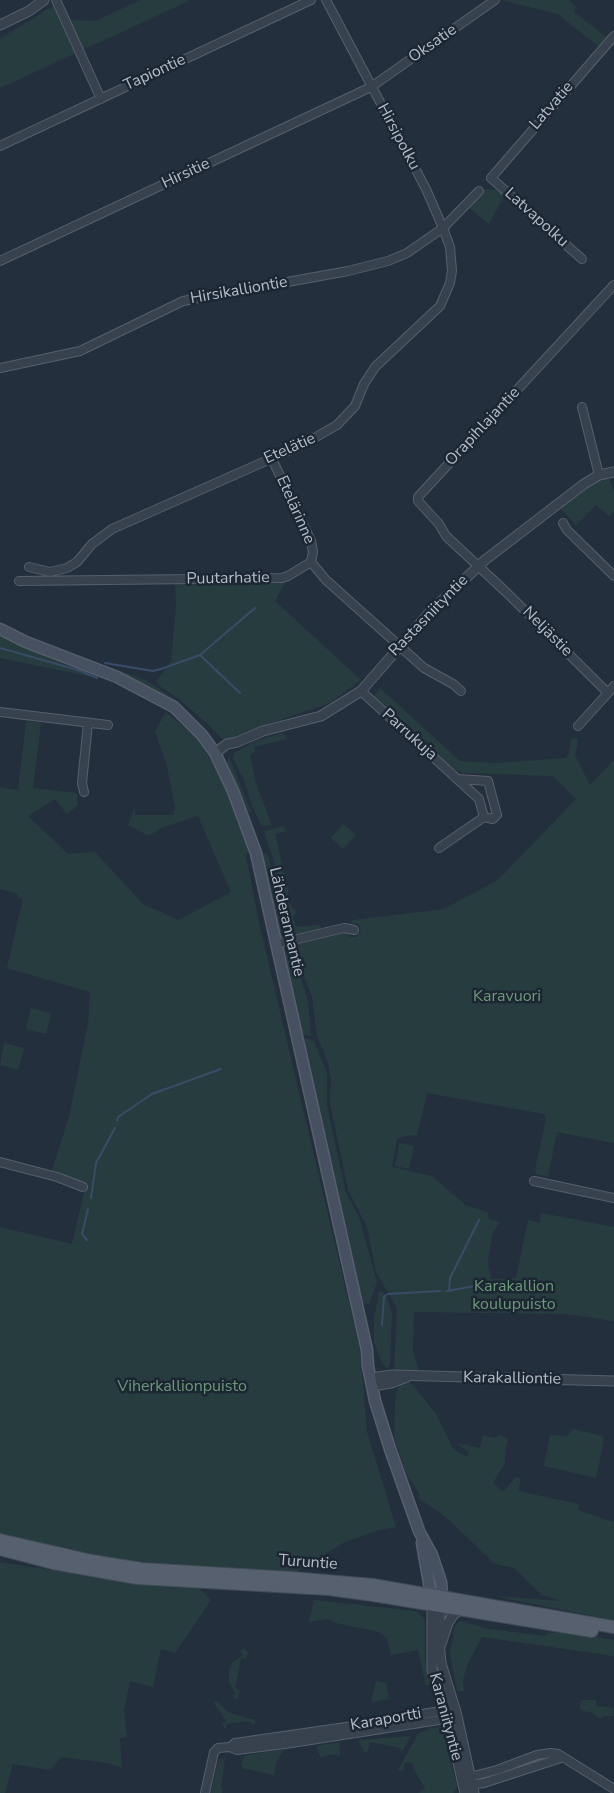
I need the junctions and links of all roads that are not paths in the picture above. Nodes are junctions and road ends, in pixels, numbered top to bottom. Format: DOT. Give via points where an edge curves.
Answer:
graph roads {
  1 [pos="44,0"];
  2 [pos="56,0"];
  3 [pos="311,0"];
  4 [pos="326,0"];
  5 [pos="495,0"];
  6 [pos="0,25"];
  7 [pos="614,36"];
  8 [pos="372,87"];
  9 [pos="101,99"];
  10 [pos="0,146"];
  11 [pos="491,178"];
  12 [pos="479,191"];
  13 [pos="443,228"];
  14 [pos="582,259"];
  15 [pos="0,261"];
  16 [pos="613,289"];
  17 [pos="0,368"];
  18 [pos="582,407"];
  19 [pos="272,459"];
  20 [pos="614,472"];
  21 [pos="599,475"];
  22 [pos="563,522"];
  23 [pos="311,562"];
  24 [pos="478,566"];
  25 [pos="29,567"];
  26 [pos="614,576"];
  27 [pos="19,581"];
  28 [pos="0,629"];
  29 [pos="399,646"];
  30 [pos="611,690"];
  31 [pos="361,691"];
  32 [pos="461,691"];
  33 [pos="0,712"];
  34 [pos="88,723"];
  35 [pos="108,725"];
  36 [pos="578,726"];
  37 [pos="215,753"];
  38 [pos="458,779"];
  39 [pos="84,792"];
  40 [pos="484,817"];
  41 [pos="439,848"];
  42 [pos="354,930"];
  43 [pos="276,944"];
  44 [pos="0,1162"];
  45 [pos="534,1181"];
  46 [pos="83,1187"];
  47 [pos="614,1198"];
  48 [pos="614,1381"];
  49 [pos="376,1382"];
  50 [pos="0,1540"];
  51 [pos="0,1549"];
  52 [pos="438,1597"];
  53 [pos="462,1609"];
  54 [pos="614,1627"];
  55 [pos="614,1635"];
  56 [pos="440,1646"];
  57 [pos="450,1714"];
  58 [pos="469,1787"];
  59 [pos="614,1789"];
  60 [pos="205,1793"];
  1 -- 6 [label="street"];
  2 -- 9 [label="street"];
  3 -- 9 [label="street, Tapiontie"];
  4 -- 8 [label="street, Hirsipolku"];
  5 -- 8 [label="street, Oksatie"];
  7 -- 11 [label="street, Latvatie"];
  8 -- 13 [label="street, Hirsipolku"];
  8 -- 15 [label="street, Hirsitie"];
  9 -- 10 [label="street, Tapiontie"];
  11 -- 14 [label="street, Latvapolku"];
  12 -- 13 [label="street"];
  13 -- 17 [label="street, Hirsikalliontie" via="388,261 183,301 80,351"];
  13 -- 19 [label="street, Etelätie" via="450,247 452,272 441,306 375,367 355,406 342,421"];
  16 -- 24 [label="street, Orapihlajantie" via="418,497 419,505"];
  18 -- 21 [label="street"];
  19 -- 23 [label="street, Etelärinne" via="312,541"];
  19 -- 25 [label="street, Etelätie" via="112,529 67,568 50,572"];
  20 -- 21 [label="street, Rastasniityntie"];
  21 -- 24 [label="street, Rastasniityntie"];
  22 -- 26 [label="street" via="567,531"];
  23 -- 27 [label="street, Puutarhatie" via="282,578"];
  23 -- 29 [label="street"];
  24 -- 29 [label="street, Rastasniityntie"];
  24 -- 30 [label="street, Neljästie"];
  28 -- 37 [label="main road, Lähderannantie" via="155,696 174,707"];
  29 -- 31 [label="street, Rastasniityntie"];
  29 -- 32 [label="street" via="429,673"];
  30 -- 36 [label="street"];
  31 -- 37 [label="street, Rastasniityntie" via="321,716 263,731 237,742 228,751"];
  31 -- 38 [label="street, Parrukuja"];
  33 -- 34 [label="street"];
  34 -- 35 [label="street"];
  34 -- 39 [label="street"];
  37 -- 43 [label="main road, Lähderannantie" via="249,830"];
  38 -- 40 [label="street, Parrukuja" via="479,799"];
  38 -- 40 [label="street" via="488,781 497,815 492,819"];
  40 -- 41 [label="street"];
  42 -- 43 [label="street" via="345,928"];
  43 -- 49 [label="main road, Lähderannantie"];
  44 -- 46 [label="street"];
  45 -- 47 [label="street"];
  48 -- 49 [label="street, Karakalliontie" via="393,1375"];
  49 -- 52 [label="main road, Lähderannantie" via="390,1449"];
  50 -- 52 [label="main road, Turuntie" via="142,1569 344,1582"];
  51 -- 52 [label="main road, Turuntie" via="137,1578"];
  52 -- 53 [label="main road, Turuntie"];
  52 -- 54 [label="main road, Turuntie"];
  52 -- 56 [label="street, Karaniityntie"];
  52 -- 57 [label="street, Karaniityntie" via="432,1670"];
  53 -- 55 [label="main road, Turuntie"];
  53 -- 56 [label="street, Karaniityntie" via="448,1623"];
  56 -- 57 [label="street, Karaniityntie"];
  57 -- 58 [label="street, Karaniityntie"];
  57 -- 60 [label="street, Karaportti" via="218,1748"];
  58 -- 59 [label="street" via="544,1754 555,1753"];
}
